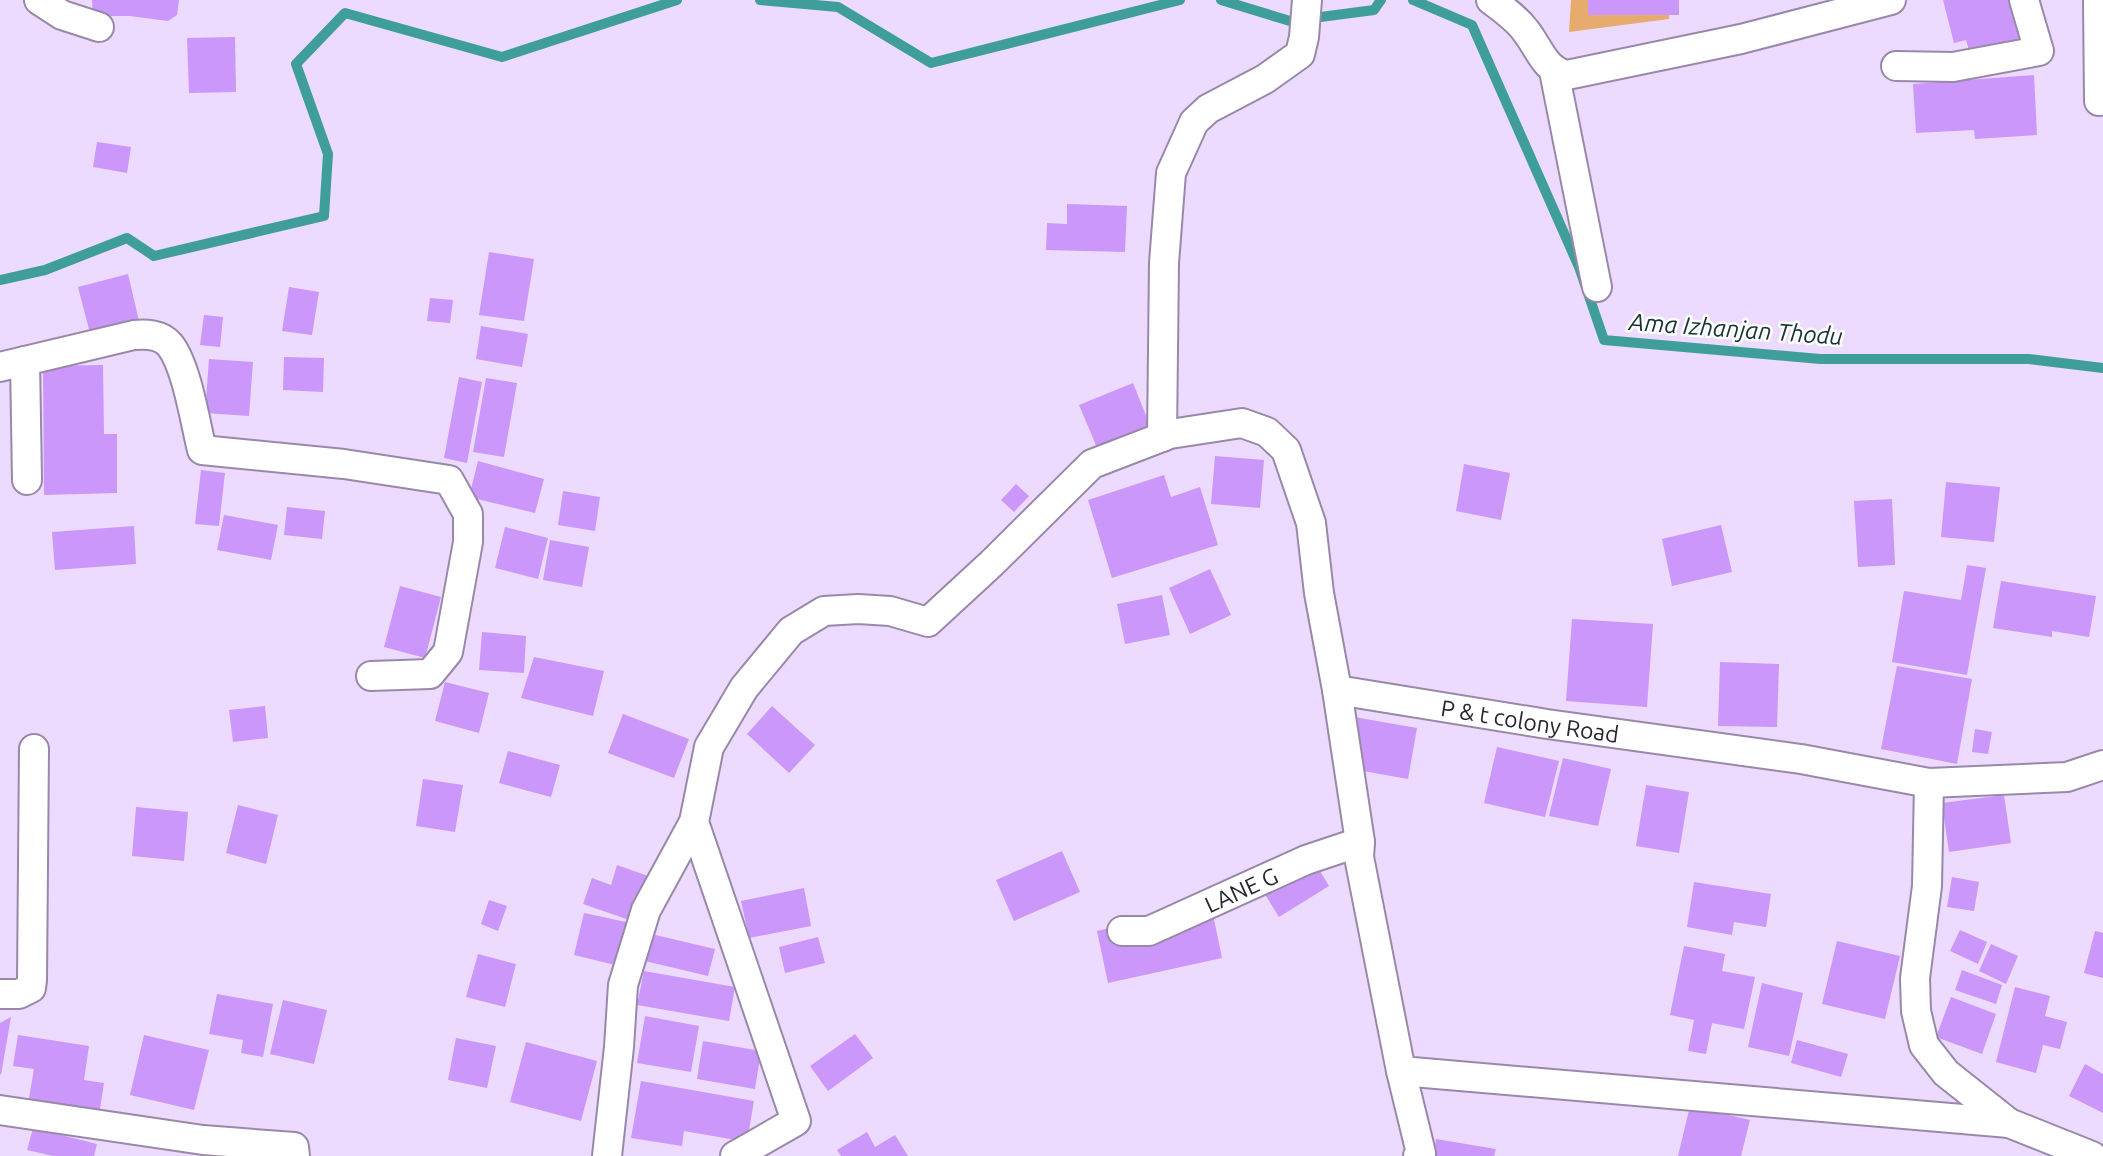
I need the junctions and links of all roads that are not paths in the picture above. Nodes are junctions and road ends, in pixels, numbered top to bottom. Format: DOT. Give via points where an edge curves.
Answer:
graph roads {
  1 [pos="39,0"];
  2 [pos="1307,0"];
  3 [pos="1491,0"];
  4 [pos="1891,0"];
  5 [pos="2024,0"];
  6 [pos="2098,0"];
  7 [pos="99,27"];
  8 [pos="1896,66"];
  9 [pos="1554,71"];
  10 [pos="2099,101"];
  11 [pos="1597,287"];
  12 [pos="12,364"];
  13 [pos="1162,437"];
  14 [pos="27,480"];
  15 [pos="371,676"];
  16 [pos="1337,690"];
  17 [pos="34,749"];
  18 [pos="2103,765"];
  19 [pos="1929,783"];
  20 [pos="694,822"];
  21 [pos="1360,842"];
  22 [pos="1122,931"];
  23 [pos="0,994"];
  24 [pos="1401,1071"];
  25 [pos="0,1110"];
  26 [pos="2010,1123"];
  27 [pos="1420,1155"];
  28 [pos="295,1156"];
  29 [pos="607,1156"];
  30 [pos="735,1156"];
  31 [pos="2092,1156"];
  1 -- 7 [label="street" via="62,15"];
  2 -- 13 [label="street" via="1302,49 1296,58 1208,109 1194,122 1171,173 1164,263"];
  3 -- 9 [label="street" via="1524,29"];
  4 -- 9 [label="street" via="1741,39 1581,73"];
  5 -- 8 [label="street" via="2039,51 1953,67"];
  6 -- 10 [label="street"];
  9 -- 11 [label="street"];
  12 -- 14 [label="street"];
  12 -- 15 [label="street" via="134,334 152,334 169,344 182,372 202,450 449,480 468,514 468,542 448,652 430,674"];
  13 -- 16 [label="street" via="1242,423 1267,432 1286,450 1311,523"];
  13 -- 20 [label="street" via="1092,464 928,622 879,611 824,611 791,631 744,688 709,747"];
  16 -- 19 [label="street, P & t colony Road" via="1801,759"];
  16 -- 21 [label="street"];
  17 -- 23 [label="street" via="31,988 19,994"];
  18 -- 19 [label="street, P & t colony Road" via="2067,777"];
  19 -- 26 [label="street" via="1927,886 1914,978 1924,1045 1946,1073"];
  20 -- 29 [label="street" via="646,910 623,985"];
  20 -- 30 [label="street" via="796,1121"];
  21 -- 22 [label="street, LANE G" via="1306,860 1149,931"];
  21 -- 24 [label="street" via="1359,857"];
  24 -- 26 [label="street"];
  24 -- 27 [label="street"];
  25 -- 28 [label="street" via="203,1140 294,1147"];
  26 -- 31 [label="street"];
}
